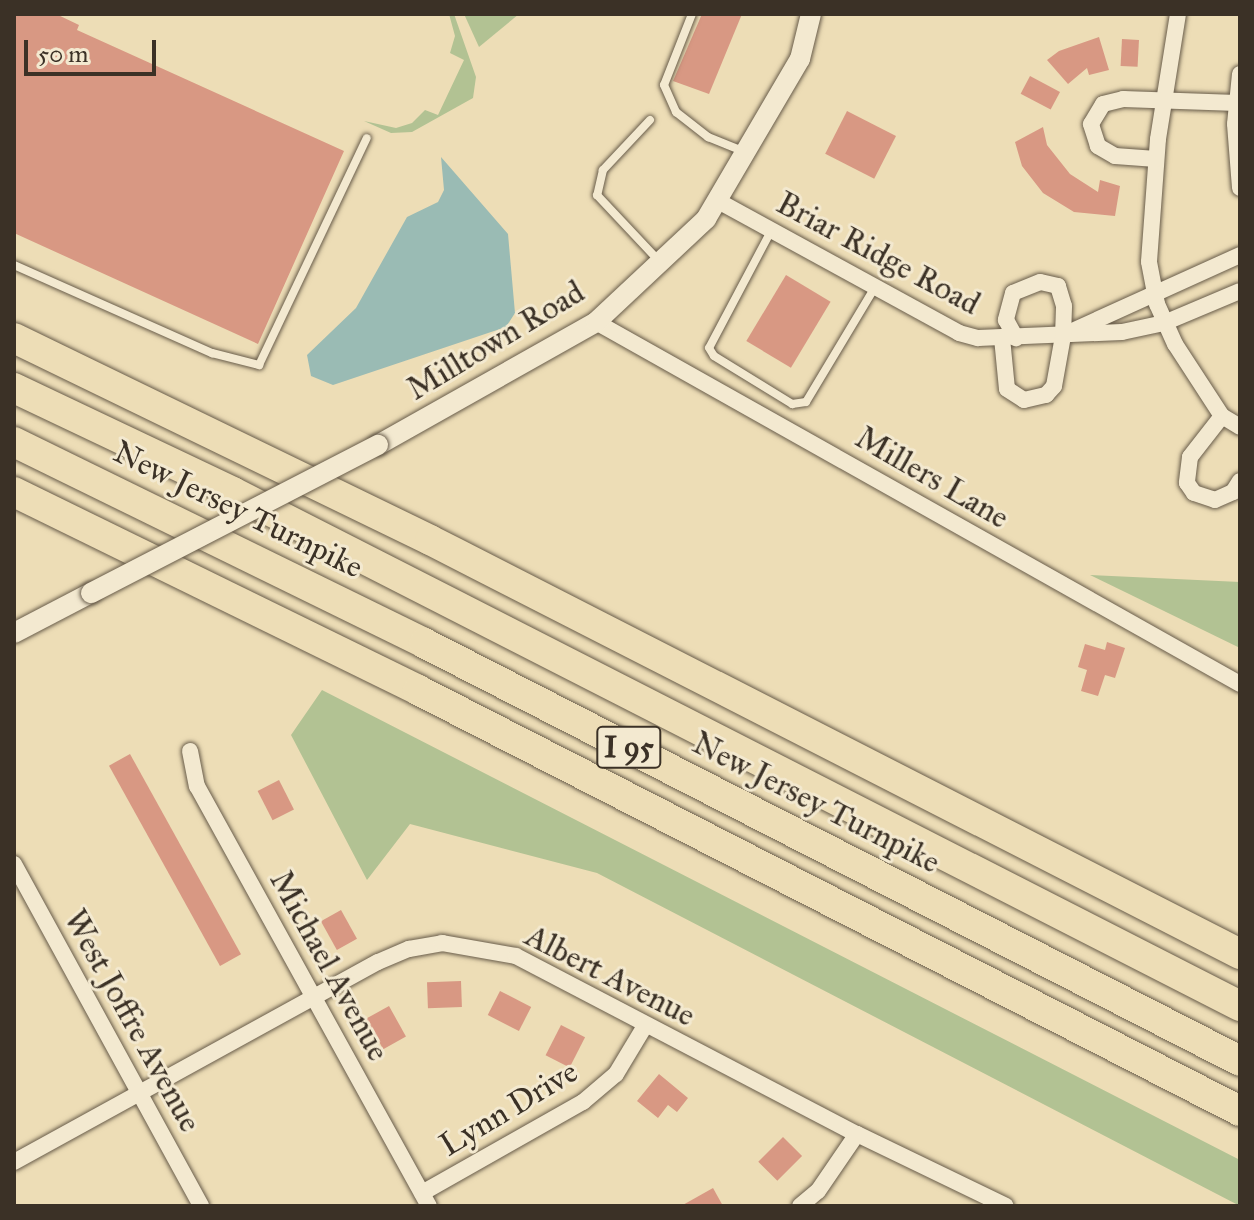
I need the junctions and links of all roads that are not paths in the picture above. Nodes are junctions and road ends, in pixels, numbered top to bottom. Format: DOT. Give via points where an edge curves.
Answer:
graph roads {
  1 [pos="692,14"];
  2 [pos="811,14"];
  3 [pos="1178,14"];
  4 [pos="1240,74"];
  5 [pos="1164,100"];
  6 [pos="1237,103"];
  7 [pos="650,120"];
  8 [pos="367,138"];
  9 [pos="747,153"];
  10 [pos="1156,159"];
  11 [pos="1239,166"];
  12 [pos="1240,188"];
  13 [pos="720,202"];
  14 [pos="772,230"];
  15 [pos="1240,255"];
  16 [pos="660,261"];
  17 [pos="14,265"];
  18 [pos="875,287"];
  19 [pos="1154,291"];
  20 [pos="1240,291"];
  21 [pos="596,322"];
  22 [pos="1164,323"];
  23 [pos="1063,336"];
  24 [pos="14,338"];
  25 [pos="1009,338"];
  26 [pos="14,388"];
  27 [pos="1222,416"];
  28 [pos="1240,427"];
  29 [pos="14,442"];
  30 [pos="1240,481"];
  31 [pos="14,492"];
  32 [pos="14,633"];
  33 [pos="1240,684"];
  34 [pos="190,751"];
  35 [pos="14,864"];
  36 [pos="1240,954"];
  37 [pos="315,998"];
  38 [pos="1240,1006"];
  39 [pos="645,1026"];
  40 [pos="1240,1061"];
  41 [pos="138,1093"];
  42 [pos="1240,1111"];
  43 [pos="857,1134"];
  44 [pos="14,1162"];
  45 [pos="425,1200"];
  46 [pos="201,1206"];
  47 [pos="800,1206"];
  48 [pos="1006,1206"];
  1 -- 9 [label="lane" via="664,85 676,112 708,137"];
  2 -- 9 [label="street, Milltown Road" via="800,59"];
  3 -- 5 [label="street"];
  4 -- 6 [label="street"];
  5 -- 6 [label="street"];
  5 -- 10 [label="street"];
  5 -- 10 [label="street" via="1114,99 1103,104 1091,124 1093,136 1108,154"];
  6 -- 11 [label="street"];
  7 -- 16 [label="lane" via="603,170 597,195"];
  8 -- 17 [label="lane" via="259,365 212,353"];
  9 -- 13 [label="street, Milltown Road"];
  10 -- 19 [label="street" via="1148,246"];
  11 -- 12 [label="street"];
  13 -- 14 [label="street, Briar Ridge Road"];
  13 -- 16 [label="street, Milltown Road"];
  14 -- 18 [label="street, Briar Ridge Road"];
  14 -- 18 [label="lane" via="709,348 792,404 806,402"];
  15 -- 19 [label="street, Briar Ridge Road"];
  16 -- 21 [label="street, Milltown Road"];
  18 -- 25 [label="street, Briar Ridge Road" via="959,333"];
  19 -- 22 [label="street"];
  19 -- 23 [label="street, Briar Ridge Road"];
  20 -- 22 [label="street, Briar Ridge Road"];
  21 -- 32 [label="street, Milltown Road, bridge" via="378,445"];
  21 -- 33 [label="street, Millers Lane"];
  22 -- 23 [label="street, Briar Ridge Road"];
  22 -- 27 [label="street"];
  23 -- 25 [label="street, Briar Ridge Road"];
  23 -- 25 [label="street" via="1058,286 1040,282 1013,293 1006,320"];
  23 -- 25 [label="street" via="1054,386 1036,400 1024,400 1007,389"];
  24 -- 36 [label="highway, New Jersey Turnpike" via="430,540"];
  26 -- 38 [label="highway, New Jersey Turnpike / I 95" via="290,521"];
  27 -- 28 [label="street"];
  27 -- 30 [label="street" via="1190,457 1187,483 1194,493 1215,500 1226,497"];
  29 -- 40 [label="highway, New Jersey Turnpike / I 95" via="411,636"];
  31 -- 42 [label="highway, I 95" via="418,690"];
  34 -- 37 [label="street, Michael Avenue" via="197,786"];
  35 -- 41 [label="street, West Joffre Avenue"];
  37 -- 39 [label="street, Albert Avenue" via="409,949 477,946 516,956"];
  37 -- 41 [label="street, Albert Avenue"];
  37 -- 45 [label="street, Michael Avenue"];
  39 -- 43 [label="street, Albert Avenue"];
  39 -- 45 [label="street, Lynn Drive" via="616,1074 583,1102"];
  41 -- 44 [label="street, Albert Avenue"];
  41 -- 46 [label="street, West Joffre Avenue"];
  43 -- 47 [label="street" via="818,1191"];
  43 -- 48 [label="street, Albert Avenue"];
}
